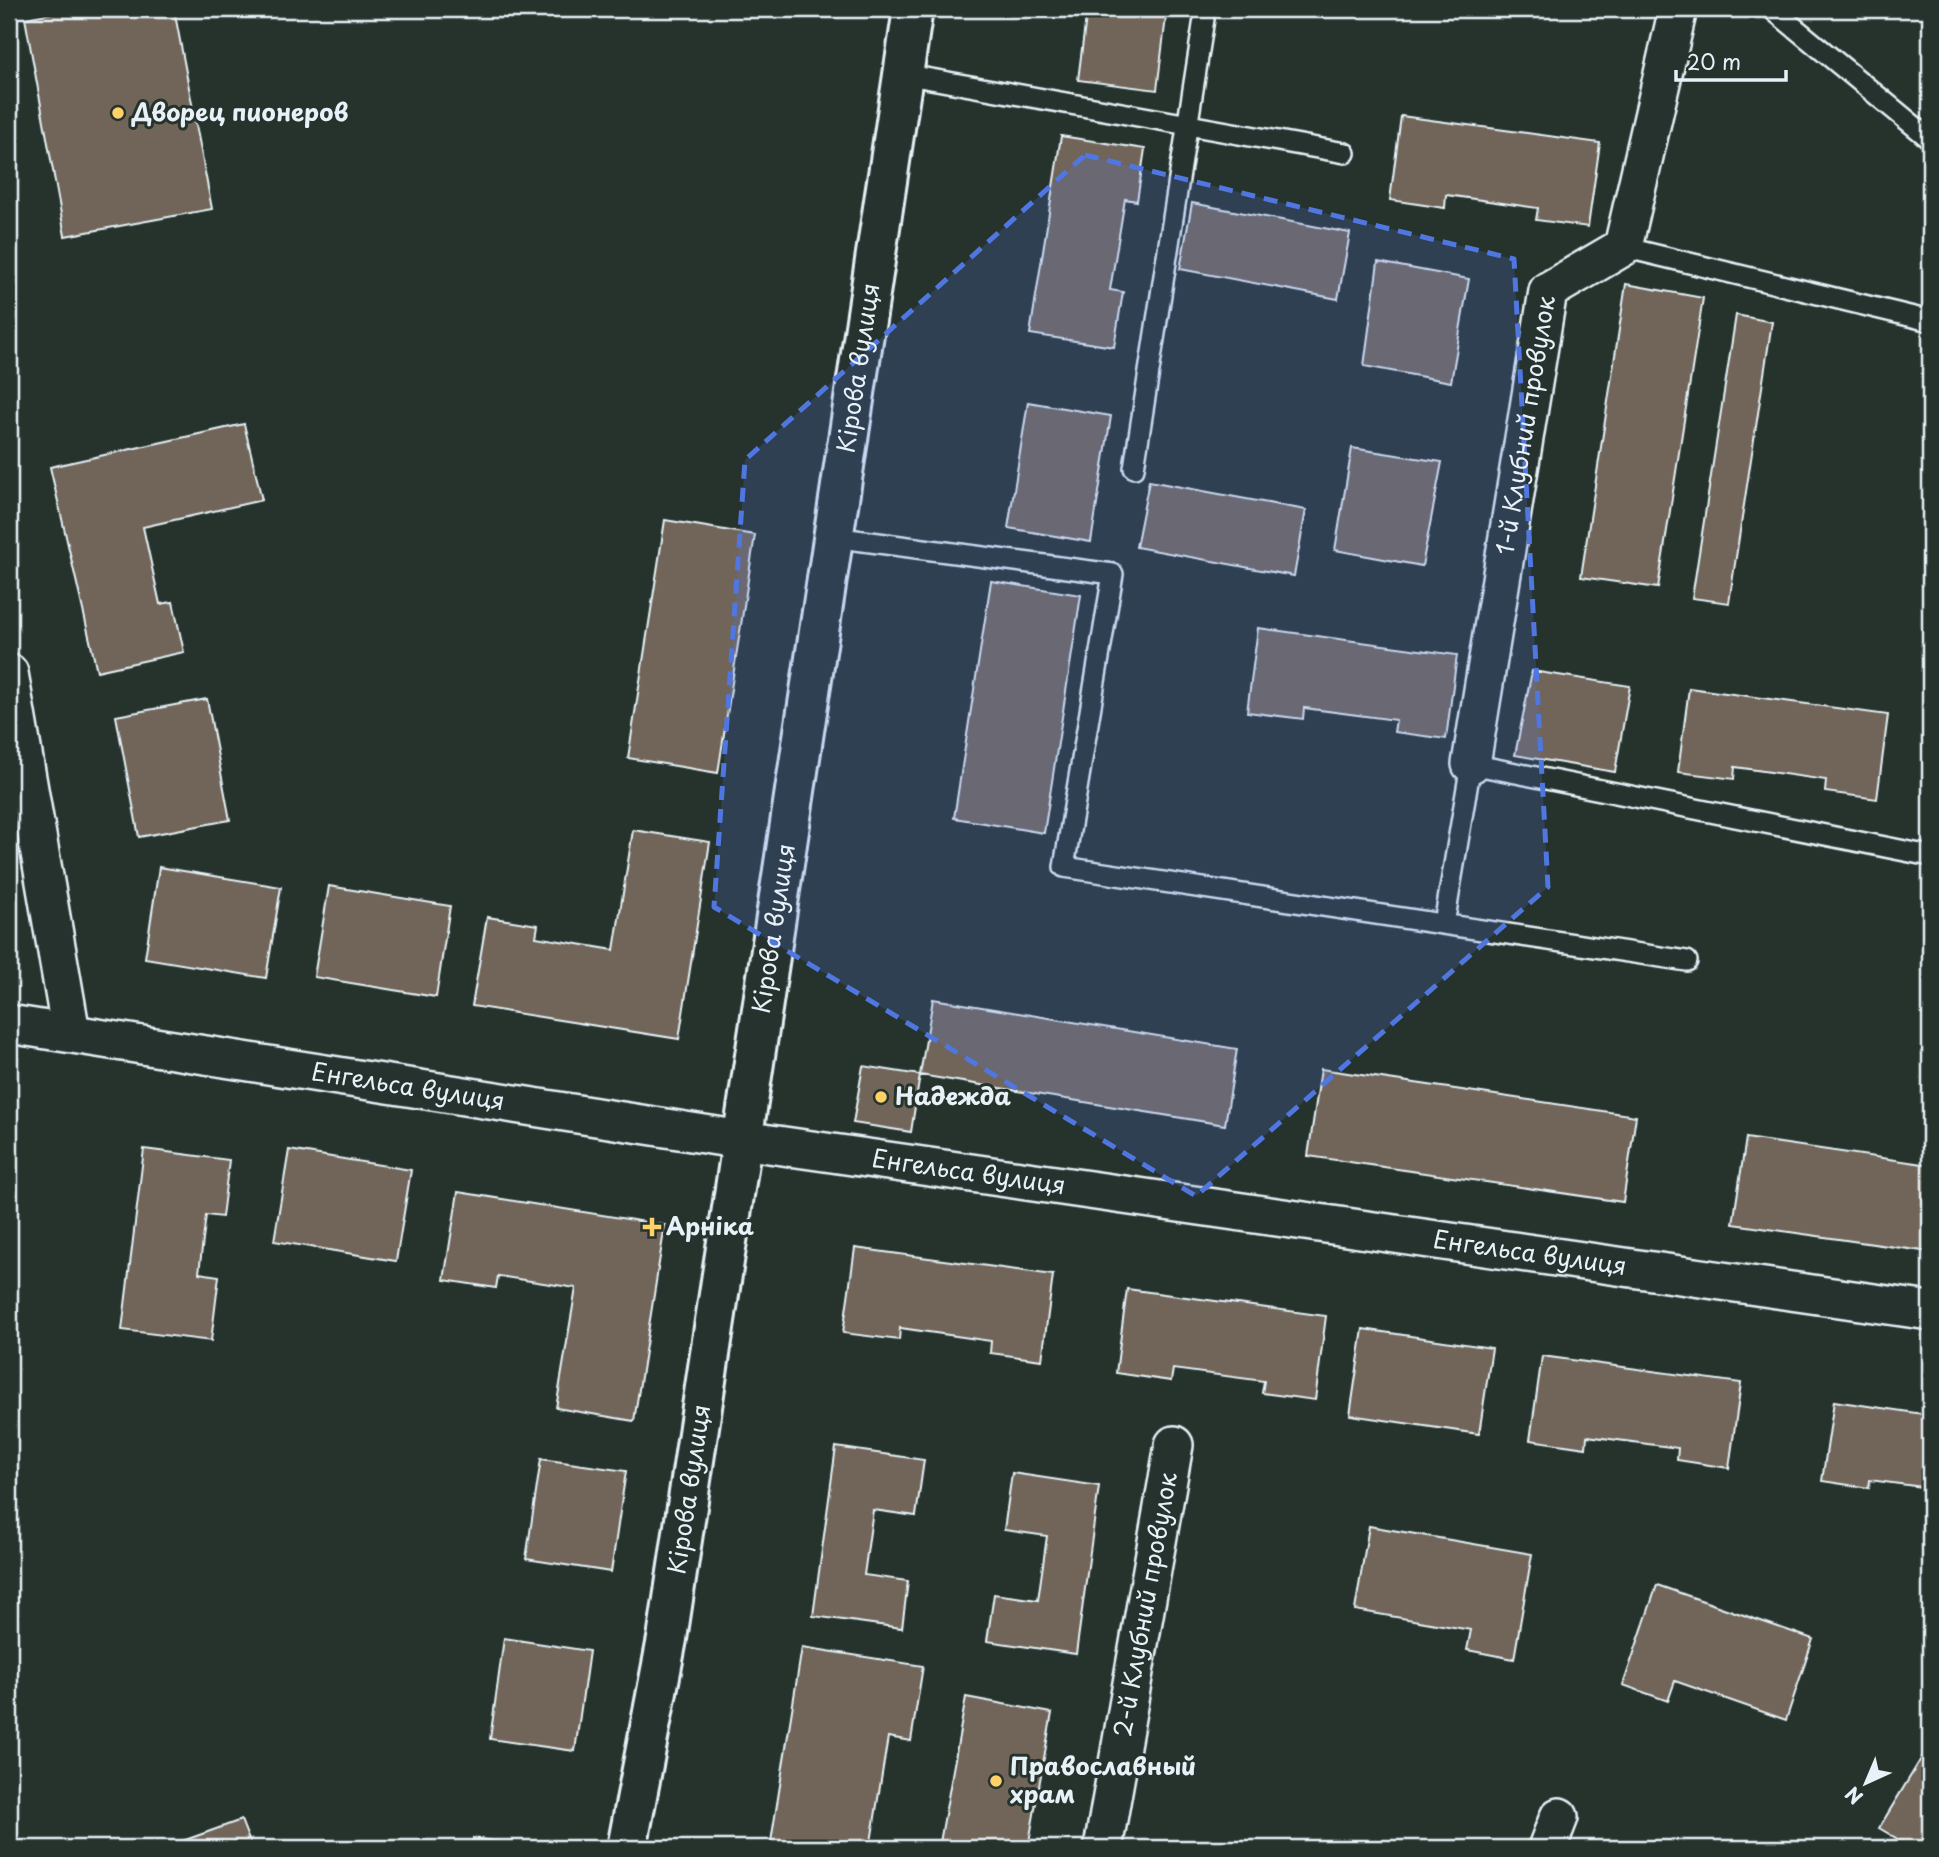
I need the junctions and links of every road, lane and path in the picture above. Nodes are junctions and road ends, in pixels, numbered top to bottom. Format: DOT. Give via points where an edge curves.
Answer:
graph roads {
  1 [pos="913,9"];
  2 [pos="1678,9"];
  3 [pos="1772,9"];
  4 [pos="1204,19"];
  5 [pos="903,74"];
  6 [pos="1187,125"];
  7 [pos="1930,139"];
  8 [pos="1345,153"];
  9 [pos="1623,247"];
  10 [pos="1930,321"];
  11 [pos="1134,468"];
  12 [pos="833,537"];
  13 [pos="9,673"];
  14 [pos="1471,764"];
  15 [pos="19,787"];
  16 [pos="1930,856"];
  17 [pos="1444,924"];
  18 [pos="1687,961"];
  19 [pos="9,1024"];
  20 [pos="71,1033"];
  21 [pos="742,1140"];
  22 [pos="1930,1311"];
  23 [pos="1174,1445"];
  24 [pos="627,1848"];
  25 [pos="1103,1848"];
  1 -- 5 [label="street, Кірова вулиця"];
  2 -- 9 [label="street"];
  3 -- 7 [label="lane"];
  4 -- 6 [label="lane"];
  5 -- 6 [label="lane"];
  5 -- 12 [label="street, Кірова вулиця"];
  6 -- 8 [label="lane"];
  6 -- 11 [label="lane"];
  9 -- 10 [label="lane"];
  9 -- 14 [label="street, 1-й Клубний провулок" via="1548,291"];
  12 -- 17 [label="lane" via="1113,573 1064,867"];
  12 -- 21 [label="street, Кірова вулиця"];
  13 -- 15 [label="street"];
  14 -- 16 [label="lane"];
  14 -- 17 [label="lane"];
  15 -- 20 [label="street"];
  17 -- 18 [label="lane"];
  19 -- 20 [label="street, Енгельса вулиця"];
  20 -- 21 [label="street, Енгельса вулиця"];
  21 -- 22 [label="street, Енгельса вулиця"];
  21 -- 24 [label="street, Кірова вулиця" via="667,1639"];
  23 -- 25 [label="street, 2-й Клубний провулок"];
}
